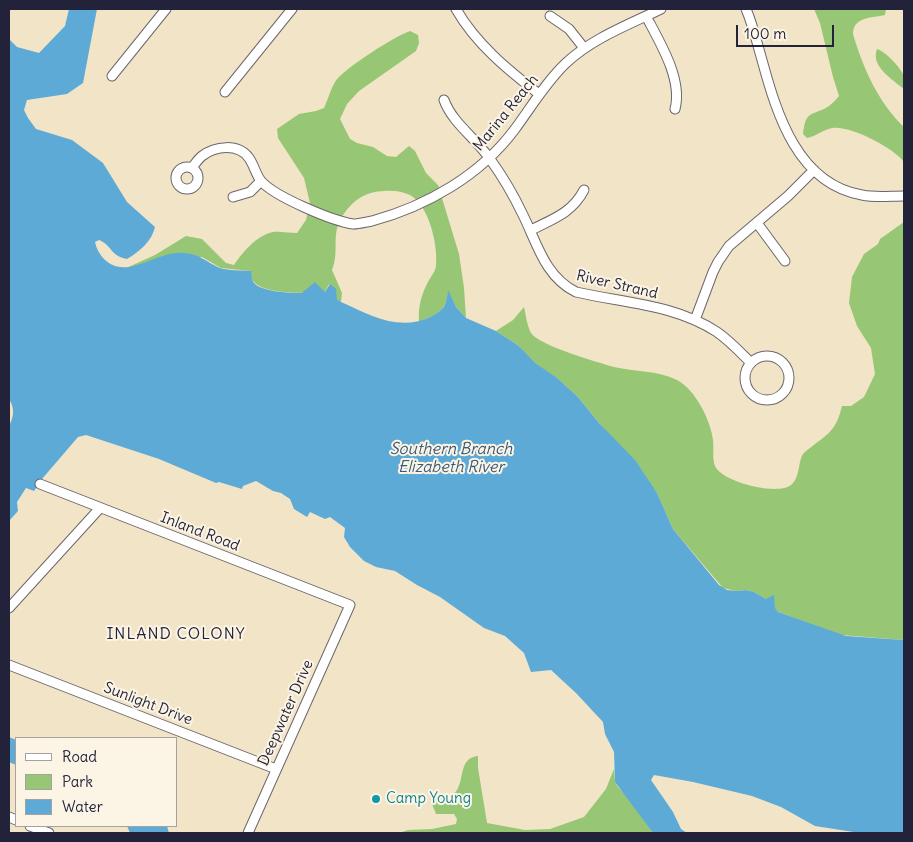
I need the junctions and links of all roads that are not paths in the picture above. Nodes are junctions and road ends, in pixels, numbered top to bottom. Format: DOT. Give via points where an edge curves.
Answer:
graph roads {
  1 [pos="166,9"];
  2 [pos="292,9"];
  3 [pos="456,9"];
  4 [pos="661,9"];
  5 [pos="746,9"];
  6 [pos="550,16"];
  7 [pos="646,16"];
  8 [pos="584,48"];
  9 [pos="112,76"];
  10 [pos="225,92"];
  11 [pos="540,94"];
  12 [pos="444,100"];
  13 [pos="675,109"];
  14 [pos="490,158"];
  15 [pos="192,168"];
  16 [pos="814,170"];
  17 [pos="261,181"];
  18 [pos="584,190"];
  19 [pos="904,196"];
  20 [pos="233,197"];
  21 [pos="757,223"];
  22 [pos="531,230"];
  23 [pos="785,261"];
  24 [pos="695,320"];
  25 [pos="751,363"];
  26 [pos="40,484"];
  27 [pos="100,508"];
  28 [pos="350,605"];
  29 [pos="9,608"];
  30 [pos="9,665"];
  31 [pos="276,770"];
  32 [pos="33,827"];
  33 [pos="50,833"];
  34 [pos="248,833"];
  1 -- 9 [label="street"];
  2 -- 10 [label="street"];
  3 -- 11 [label="street" via="489,52"];
  4 -- 7 [label="street, Marina Reach"];
  5 -- 16 [label="street" via="777,105 798,153"];
  6 -- 8 [label="street" via="569,28"];
  7 -- 8 [label="street, Marina Reach"];
  7 -- 13 [label="street" via="676,83"];
  8 -- 11 [label="street, Marina Reach" via="564,65"];
  11 -- 14 [label="street, Marina Reach"];
  12 -- 14 [label="street, River Strand" via="451,115"];
  14 -- 17 [label="street, Marina Reach" via="457,183 404,211 356,224 306,207"];
  14 -- 22 [label="street, River Strand"];
  15 -- 17 [label="street, Marina Reach" via="213,149 234,148 248,156"];
  16 -- 19 [label="street" via="829,183 852,192 870,196"];
  16 -- 21 [label="street"];
  17 -- 20 [label="street" via="250,192"];
  18 -- 22 [label="street" via="568,211"];
  21 -- 23 [label="street"];
  21 -- 24 [label="street" via="729,246 718,262"];
  22 -- 24 [label="street, River Strand" via="550,270 567,288 676,312"];
  24 -- 25 [label="street, River Strand" via="718,333"];
  25 -- 25 [label="street" via="745,378 752,394 762,400 773,400 783,394 789,378 786,367 778,359 767,356"];
  26 -- 27 [label="street, Inland Road"];
  27 -- 28 [label="street, Inland Road"];
  27 -- 29 [label="street"];
  28 -- 31 [label="street, Deepwater Drive"];
  30 -- 31 [label="street, Sunlight Drive"];
  31 -- 34 [label="street, Deepwater Drive"];
  32 -- 33 [label="street"];
}
